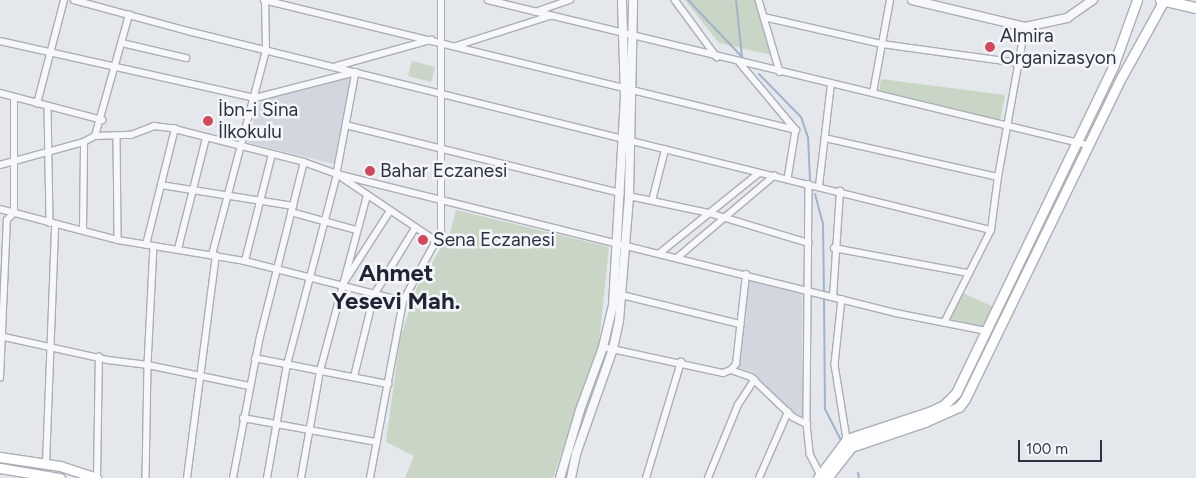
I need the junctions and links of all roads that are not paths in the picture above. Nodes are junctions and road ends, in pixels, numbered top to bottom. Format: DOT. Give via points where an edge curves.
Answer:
graph roads {
  1 [pos="64,0"];
  2 [pos="74,0"];
  3 [pos="106,0"];
  4 [pos="264,0"];
  5 [pos="441,0"];
  6 [pos="488,0"];
  7 [pos="570,0"];
  8 [pos="622,0"];
  9 [pos="633,0"];
  10 [pos="675,0"];
  11 [pos="759,0"];
  12 [pos="890,0"];
  13 [pos="912,0"];
  14 [pos="1093,0"];
  15 [pos="1137,0"];
  16 [pos="1163,0"];
  17 [pos="106,8"];
  18 [pos="1196,8"];
  19 [pos="535,12"];
  20 [pos="130,15"];
  21 [pos="552,16"];
  22 [pos="764,17"];
  23 [pos="1025,27"];
  24 [pos="624,34"];
  25 [pos="632,36"];
  26 [pos="432,40"];
  27 [pos="0,41"];
  28 [pos="443,42"];
  29 [pos="122,43"];
  30 [pos="882,44"];
  31 [pos="454,47"];
  32 [pos="266,50"];
  33 [pos="51,53"];
  34 [pos="717,57"];
  35 [pos="186,58"];
  36 [pos="739,63"];
  37 [pos="1018,63"];
  38 [pos="334,67"];
  39 [pos="115,69"];
  40 [pos="356,72"];
  41 [pos="780,72"];
  42 [pos="832,84"];
  43 [pos="628,89"];
  44 [pos="0,92"];
  45 [pos="441,93"];
  46 [pos="873,93"];
  47 [pos="14,98"];
  48 [pos="255,98"];
  49 [pos="37,104"];
  50 [pos="48,108"];
  51 [pos="102,120"];
  52 [pos="346,125"];
  53 [pos="1008,125"];
  54 [pos="175,129"];
  55 [pos="796,130"];
  56 [pos="95,136"];
  57 [pos="117,136"];
  58 [pos="206,138"];
  59 [pos="825,138"];
  60 [pos="627,140"];
  61 [pos="1078,141"];
  62 [pos="84,142"];
  63 [pos="1088,145"];
  64 [pos="241,147"];
  65 [pos="442,148"];
  66 [pos="665,150"];
  67 [pos="49,152"];
  68 [pos="272,154"];
  69 [pos="15,162"];
  70 [pos="304,162"];
  71 [pos="0,165"];
  72 [pos="759,173"];
  73 [pos="337,174"];
  74 [pos="774,176"];
  75 [pos="998,177"];
  76 [pos="788,179"];
  77 [pos="809,184"];
  78 [pos="161,185"];
  79 [pos="819,186"];
  80 [pos="193,190"];
  81 [pos="840,191"];
  82 [pos="367,195"];
  83 [pos="625,195"];
  84 [pos="228,196"];
  85 [pos="442,200"];
  86 [pos="259,201"];
  87 [pos="652,201"];
  88 [pos="292,209"];
  89 [pos="0,210"];
  90 [pos="390,211"];
  91 [pos="14,213"];
  92 [pos="709,213"];
  93 [pos="724,218"];
  94 [pos="324,221"];
  95 [pos="52,224"];
  96 [pos="415,228"];
  97 [pos="83,230"];
  98 [pos="357,230"];
  99 [pos="991,230"];
  100 [pos="118,240"];
  101 [pos="438,242"];
  102 [pos="617,243"];
  103 [pos="809,244"];
  104 [pos="146,245"];
  105 [pos="626,245"];
  106 [pos="154,246"];
  107 [pos="178,248"];
  108 [pos="834,248"];
  109 [pos="660,253"];
  110 [pos="214,256"];
  111 [pos="678,257"];
  112 [pos="245,261"];
  113 [pos="277,269"];
  114 [pos="967,273"];
  115 [pos="746,275"];
  116 [pos="309,278"];
  117 [pos="342,286"];
  118 [pos="806,289"];
  119 [pos="374,295"];
  120 [pos="622,295"];
  121 [pos="831,296"];
  122 [pos="842,299"];
  123 [pos="403,301"];
  124 [pos="944,323"];
  125 [pos="740,324"];
  126 [pos="987,331"];
  127 [pos="1,336"];
  128 [pos="50,345"];
  129 [pos="603,347"];
  130 [pos="613,349"];
  131 [pos="99,357"];
  132 [pos="255,358"];
  133 [pos="681,362"];
  134 [pos="287,365"];
  135 [pos="148,366"];
  136 [pos="731,370"];
  137 [pos="320,371"];
  138 [pos="200,377"];
  139 [pos="354,377"];
  140 [pos="0,378"];
  141 [pos="754,380"];
  142 [pos="388,384"];
  143 [pos="250,386"];
  144 [pos="788,412"];
  145 [pos="243,418"];
  146 [pos="278,424"];
  147 [pos="807,424"];
  148 [pos="310,429"];
  149 [pos="847,438"];
  150 [pos="377,442"];
  151 [pos="0,457"];
  152 [pos="46,464"];
  153 [pos="0,468"];
  154 [pos="822,477"];
  155 [pos="60,478"];
  156 [pos="96,478"];
  157 [pos="146,478"];
  158 [pos="187,478"];
  159 [pos="233,478"];
  160 [pos="266,478"];
  161 [pos="301,478"];
  162 [pos="370,478"];
  163 [pos="560,478"];
  164 [pos="571,478"];
  165 [pos="646,478"];
  166 [pos="708,478"];
  167 [pos="759,478"];
  1 -- 33 [label="street"];
  2 -- 17 [label="street"];
  3 -- 17 [label="street"];
  4 -- 26 [label="street"];
  4 -- 32 [label="street"];
  5 -- 28 [label="street"];
  6 -- 19 [label="street"];
  7 -- 19 [label="street"];
  8 -- 24 [label="street"];
  9 -- 25 [label="street"];
  10 -- 34 [label="street"];
  11 -- 22 [label="street"];
  12 -- 30 [label="street"];
  13 -- 23 [label="street"];
  14 -- 23 [label="street" via="1066,18"];
  15 -- 61 [label="main road" via="1124,40"];
  16 -- 18 [label="highway"];
  16 -- 63 [label="main road"];
  17 -- 20 [label="street"];
  19 -- 21 [label="street"];
  20 -- 29 [label="street"];
  20 -- 32 [label="street"];
  21 -- 24 [label="street"];
  21 -- 31 [label="street"];
  22 -- 30 [label="street"];
  22 -- 41 [label="street"];
  23 -- 37 [label="street"];
  24 -- 25 [label="street"];
  24 -- 43 [label="street"];
  25 -- 34 [label="street"];
  25 -- 43 [label="street"];
  26 -- 28 [label="street"];
  26 -- 38 [label="street"];
  27 -- 33 [label="street"];
  28 -- 31 [label="street"];
  28 -- 45 [label="street"];
  29 -- 35 [label="street"];
  29 -- 39 [label="street"];
  30 -- 37 [label="street"];
  30 -- 46 [label="street"];
  31 -- 43 [label="street"];
  32 -- 38 [label="street"];
  32 -- 48 [label="street"];
  33 -- 39 [label="street"];
  33 -- 49 [label="street"];
  34 -- 36 [label="street"];
  36 -- 41 [label="street"];
  36 -- 55 [label="street"];
  37 -- 53 [label="street"];
  38 -- 40 [label="street"];
  39 -- 48 [label="street"];
  39 -- 51 [label="street"];
  40 -- 45 [label="street"];
  40 -- 48 [label="street"];
  40 -- 52 [label="street"];
  41 -- 42 [label="street"];
  42 -- 46 [label="street"];
  42 -- 59 [label="street"];
  43 -- 55 [label="street"];
  43 -- 60 [label="street"];
  44 -- 47 [label="street"];
  45 -- 60 [label="street"];
  45 -- 65 [label="street"];
  46 -- 53 [label="street"];
  47 -- 49 [label="street"];
  47 -- 69 [label="street"];
  48 -- 64 [label="street"];
  49 -- 50 [label="street"];
  50 -- 51 [label="street"];
  50 -- 67 [label="street"];
  51 -- 56 [label="street"];
  52 -- 65 [label="street"];
  52 -- 73 [label="street"];
  53 -- 61 [label="street"];
  53 -- 75 [label="street"];
  54 -- 57 [label="street" via="154,126"];
  54 -- 58 [label="street"];
  54 -- 78 [label="street"];
  55 -- 76 [label="street"];
  56 -- 57 [label="street"];
  56 -- 62 [label="street"];
  57 -- 100 [label="street"];
  58 -- 64 [label="street"];
  58 -- 80 [label="street"];
  59 -- 75 [label="street"];
  59 -- 79 [label="street"];
  60 -- 66 [label="street"];
  60 -- 83 [label="street"];
  61 -- 63 [label="street"];
  61 -- 126 [label="main road"];
  62 -- 67 [label="street"];
  62 -- 97 [label="street"];
  63 -- 154 [label="main road" via="959,407 932,420 851,447"];
  64 -- 68 [label="street"];
  64 -- 84 [label="street"];
  65 -- 83 [label="street"];
  65 -- 85 [label="street"];
  66 -- 72 [label="street"];
  66 -- 87 [label="street"];
  67 -- 69 [label="street"];
  67 -- 95 [label="street"];
  68 -- 70 [label="street"];
  68 -- 86 [label="street"];
  69 -- 71 [label="street"];
  69 -- 91 [label="street"];
  70 -- 73 [label="street"];
  70 -- 88 [label="street"];
  72 -- 74 [label="street"];
  72 -- 92 [label="street"];
  73 -- 82 [label="street"];
  73 -- 85 [label="street"];
  73 -- 94 [label="street"];
  74 -- 76 [label="street"];
  74 -- 93 [label="street"];
  75 -- 99 [label="street"];
  76 -- 77 [label="street"];
  77 -- 79 [label="street"];
  77 -- 103 [label="street"];
  78 -- 80 [label="street"];
  78 -- 104 [label="street"];
  79 -- 81 [label="street"];
  80 -- 84 [label="street"];
  80 -- 107 [label="street"];
  81 -- 99 [label="street"];
  81 -- 108 [label="street"];
  82 -- 90 [label="street"];
  82 -- 98 [label="street"];
  83 -- 87 [label="street"];
  83 -- 102 [label="street"];
  83 -- 105 [label="street"];
  84 -- 86 [label="street"];
  84 -- 110 [label="street"];
  85 -- 101 [label="street"];
  85 -- 102 [label="street"];
  86 -- 88 [label="street"];
  86 -- 112 [label="street"];
  87 -- 92 [label="street"];
  88 -- 94 [label="street"];
  88 -- 113 [label="street"];
  89 -- 91 [label="street"];
  90 -- 96 [label="street"];
  90 -- 117 [label="street"];
  91 -- 95 [label="street"];
  91 -- 127 [label="street" via="7,220"];
  92 -- 93 [label="street"];
  92 -- 109 [label="street"];
  93 -- 103 [label="street"];
  93 -- 111 [label="street"];
  94 -- 98 [label="street"];
  94 -- 116 [label="street"];
  95 -- 97 [label="street"];
  95 -- 128 [label="street"];
  96 -- 101 [label="street"];
  96 -- 119 [label="street"];
  97 -- 100 [label="street"];
  98 -- 117 [label="street"];
  99 -- 114 [label="street"];
  100 -- 104 [label="street"];
  101 -- 123 [label="street"];
  102 -- 105 [label="street"];
  102 -- 129 [label="street" via="613,305"];
  103 -- 118 [label="street"];
  104 -- 106 [label="street"];
  105 -- 109 [label="street"];
  105 -- 120 [label="street"];
  106 -- 107 [label="street"];
  106 -- 135 [label="street"];
  107 -- 110 [label="street"];
  108 -- 114 [label="street"];
  108 -- 121 [label="street"];
  109 -- 111 [label="street"];
  110 -- 112 [label="street"];
  110 -- 138 [label="street"];
  111 -- 115 [label="street"];
  112 -- 113 [label="street"];
  113 -- 116 [label="street"];
  113 -- 132 [label="street"];
  114 -- 124 [label="street"];
  115 -- 118 [label="street"];
  115 -- 125 [label="street"];
  116 -- 117 [label="street"];
  116 -- 134 [label="street"];
  117 -- 119 [label="street"];
  117 -- 137 [label="street"];
  118 -- 121 [label="street"];
  118 -- 147 [label="street"];
  119 -- 123 [label="street"];
  119 -- 139 [label="street"];
  120 -- 125 [label="street"];
  120 -- 130 [label="street"];
  121 -- 122 [label="street"];
  122 -- 124 [label="street"];
  122 -- 149 [label="street" via="835,365"];
  123 -- 142 [label="street"];
  124 -- 126 [label="street"];
  125 -- 136 [label="street" via="736,364"];
  126 -- 149 [label="main road" via="956,393 944,405"];
  127 -- 128 [label="street"];
  127 -- 140 [label="street"];
  128 -- 131 [label="street"];
  128 -- 152 [label="street"];
  129 -- 130 [label="street"];
  129 -- 163 [label="street"];
  130 -- 133 [label="street"];
  130 -- 164 [label="street" via="576,454"];
  131 -- 135 [label="street"];
  131 -- 156 [label="street"];
  132 -- 134 [label="street"];
  132 -- 143 [label="street"];
  133 -- 136 [label="street" via="723,373"];
  133 -- 165 [label="street"];
  134 -- 137 [label="street"];
  134 -- 146 [label="street"];
  135 -- 138 [label="street"];
  135 -- 157 [label="street"];
  136 -- 141 [label="street"];
  137 -- 139 [label="street"];
  137 -- 148 [label="street"];
  138 -- 143 [label="street"];
  138 -- 158 [label="street"];
  139 -- 142 [label="street"];
  141 -- 144 [label="street"];
  141 -- 166 [label="street" via="738,406"];
  142 -- 150 [label="street"];
  143 -- 145 [label="street"];
  144 -- 147 [label="street"];
  144 -- 167 [label="street"];
  145 -- 146 [label="street"];
  145 -- 159 [label="street"];
  146 -- 148 [label="street"];
  146 -- 160 [label="street"];
  147 -- 154 [label="street" via="810,454"];
  148 -- 150 [label="street"];
  148 -- 161 [label="street"];
  149 -- 154 [label="main road"];
  150 -- 162 [label="street"];
  151 -- 152 [label="main road"];
  152 -- 156 [label="main road"];
  153 -- 155 [label="main road"];
}
